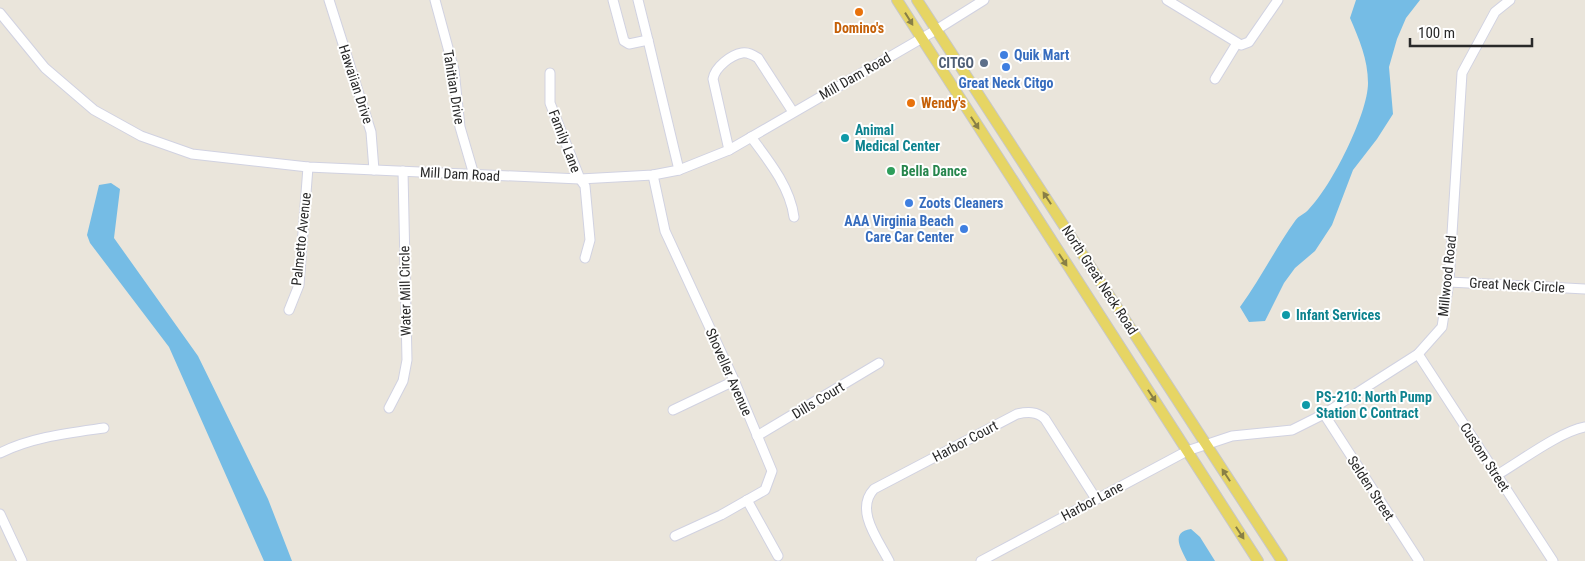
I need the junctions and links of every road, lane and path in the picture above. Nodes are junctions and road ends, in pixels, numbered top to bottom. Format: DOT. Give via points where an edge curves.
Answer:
graph roads {
  1 [pos="329,0"];
  2 [pos="435,0"];
  3 [pos="612,0"];
  4 [pos="638,0"];
  5 [pos="897,0"];
  6 [pos="918,0"];
  7 [pos="984,0"];
  8 [pos="1167,0"];
  9 [pos="1278,0"];
  10 [pos="1510,0"];
  11 [pos="0,13"];
  12 [pos="936,30"];
  13 [pos="920,38"];
  14 [pos="648,40"];
  15 [pos="1237,44"];
  16 [pos="550,73"];
  17 [pos="1215,80"];
  18 [pos="793,112"];
  19 [pos="752,137"];
  20 [pos="729,150"];
  21 [pos="308,167"];
  22 [pos="374,170"];
  23 [pos="680,170"];
  24 [pos="403,171"];
  25 [pos="474,175"];
  26 [pos="653,175"];
  27 [pos="580,179"];
  28 [pos="794,217"];
  29 [pos="585,258"];
  30 [pos="1449,282"];
  31 [pos="1585,289"];
  32 [pos="289,310"];
  33 [pos="1418,354"];
  34 [pos="879,363"];
  35 [pos="734,381"];
  36 [pos="389,408"];
  37 [pos="673,410"];
  38 [pos="1324,414"];
  39 [pos="1585,427"];
  40 [pos="104,428"];
  41 [pos="758,436"];
  42 [pos="1206,445"];
  43 [pos="1187,451"];
  44 [pos="0,453"];
  45 [pos="1497,475"];
  46 [pos="1096,499"];
  47 [pos="747,500"];
  48 [pos="0,514"];
  49 [pos="675,536"];
  50 [pos="778,556"];
  51 [pos="22,561"];
  52 [pos="889,561"];
  53 [pos="981,561"];
  54 [pos="1258,561"];
  55 [pos="1282,561"];
  56 [pos="1419,561"];
  57 [pos="1553,561"];
  1 -- 22 [label="street, Hawaiian Drive" via="371,132"];
  2 -- 25 [label="street, Tahitian Drive" via="454,70 460,126"];
  3 -- 14 [label="street" via="624,41 629,44"];
  4 -- 14 [label="street"];
  5 -- 13 [label="main road, North Great Neck Road, one-way"];
  6 -- 12 [label="main road, North Great Neck Road"];
  7 -- 12 [label="street, Mill Dam Road"];
  8 -- 15 [label="street"];
  9 -- 15 [label="street" via="1249,42"];
  10 -- 30 [label="street, Millwood Road" via="1495,12 1462,73"];
  11 -- 21 [label="street, Mill Dam Road" via="45,68 94,110 141,136 192,154"];
  12 -- 13 [label="street, Mill Dam Road"];
  42 -- 12 [label="main road, North Great Neck Road, one-way"];
  13 -- 18 [label="street, Mill Dam Road"];
  13 -- 43 [label="main road, North Great Neck Road, one-way"];
  14 -- 23 [label="street"];
  15 -- 17 [label="street"];
  16 -- 27 [label="street, Family Lane" via="550,103"];
  18 -- 19 [label="street, Mill Dam Road"];
  18 -- 20 [label="street" via="758,58 741,53 727,61 714,72 714,79"];
  19 -- 20 [label="street, Mill Dam Road"];
  19 -- 28 [label="street" via="790,197"];
  20 -- 23 [label="street, Mill Dam Road"];
  21 -- 22 [label="street, Mill Dam Road"];
  21 -- 32 [label="street, Palmetto Avenue" via="299,285"];
  22 -- 24 [label="street, Mill Dam Road"];
  23 -- 26 [label="street, Mill Dam Road"];
  24 -- 25 [label="street, Mill Dam Road"];
  24 -- 36 [label="street, Water Mill Circle" via="407,360 403,381"];
  25 -- 27 [label="street, Mill Dam Road"];
  26 -- 27 [label="street, Mill Dam Road"];
  26 -- 35 [label="street, Shoveller Avenue" via="664,231"];
  27 -- 29 [label="street, Family Lane" via="585,186 589,219 590,240"];
  30 -- 31 [label="street, Great Neck Circle"];
  30 -- 33 [label="street, Millwood Road" via="1442,327"];
  33 -- 38 [label="street, Millwood Road"];
  33 -- 45 [label="street, Custom Street"];
  34 -- 41 [label="street, Dills Court"];
  35 -- 37 [label="street"];
  35 -- 41 [label="street, Shoveller Avenue"];
  38 -- 42 [label="street, Millwood Road" via="1292,430 1232,436"];
  38 -- 56 [label="street, Selden Street"];
  39 -- 45 [label="street" via="1563,435"];
  40 -- 44 [label="street" via="70,432 13,446"];
  41 -- 47 [label="street, Shoveller Avenue" via="772,471 765,490"];
  42 -- 43 [label="street, Harbor Lane"];
  55 -- 42 [label="main road, North Great Neck Road, one-way"];
  43 -- 46 [label="street, Harbor Lane"];
  43 -- 54 [label="main road, North Great Neck Road, one-way"];
  45 -- 57 [label="street, Custom Street"];
  46 -- 52 [label="street, Harbor Court" via="1045,419 1035,413 1017,414 869,494 865,508 867,517"];
  46 -- 53 [label="street, Harbor Lane"];
  47 -- 49 [label="street, Shoveller Avenue"];
  47 -- 50 [label="street"];
  48 -- 51 [label="street"];
}
